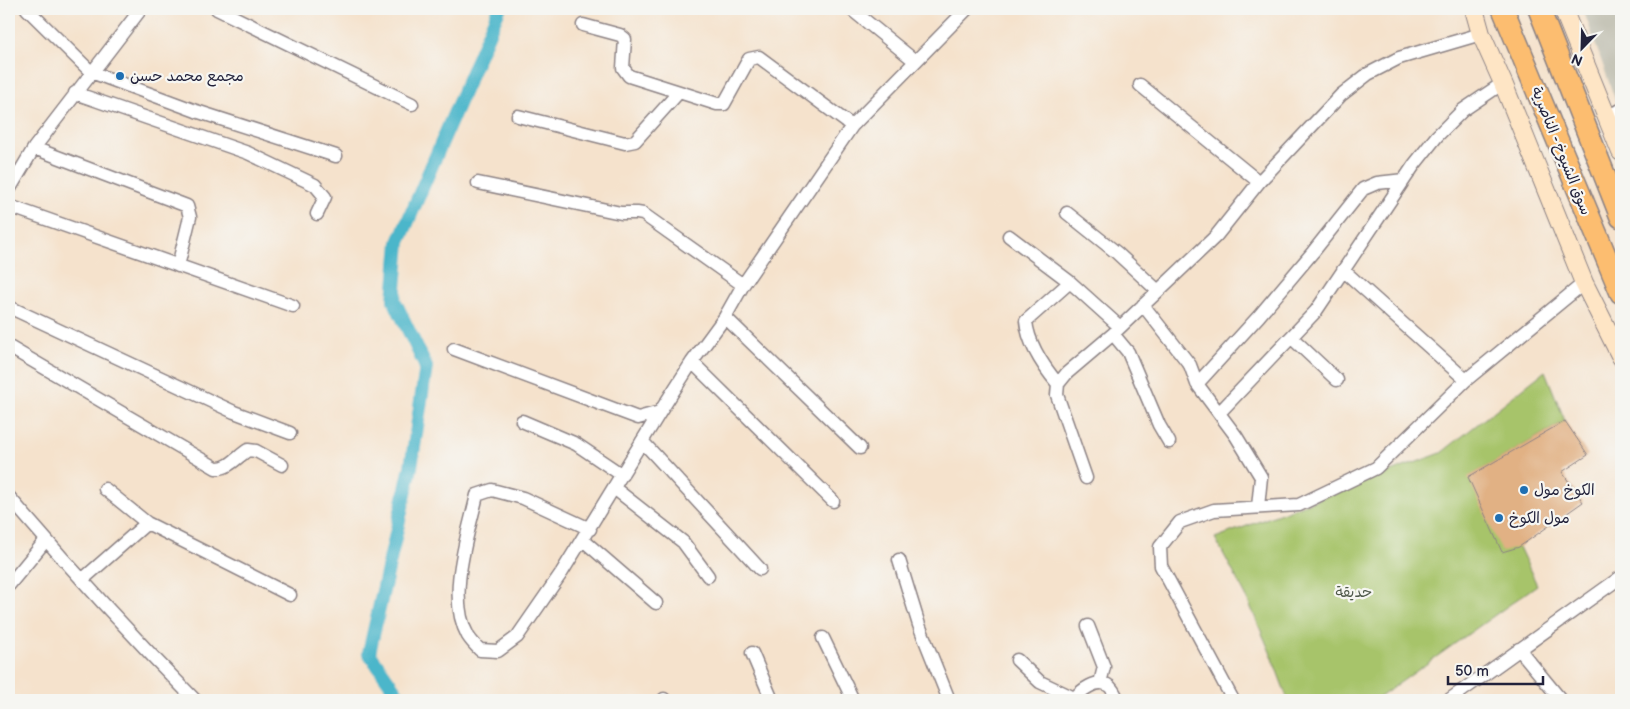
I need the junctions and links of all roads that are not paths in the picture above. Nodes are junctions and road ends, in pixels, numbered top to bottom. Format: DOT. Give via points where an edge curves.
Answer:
graph roads {
  1 [pos="27,9"];
  2 [pos="141,9"];
  3 [pos="217,9"];
  4 [pos="851,9"];
  5 [pos="966,9"];
  6 [pos="1474,9"];
  7 [pos="1503,9"];
  8 [pos="1539,9"];
  9 [pos="1563,9"];
  10 [pos="583,25"];
  11 [pos="1481,34"];
  12 [pos="915,61"];
  13 [pos="91,72"];
  14 [pos="1502,83"];
  15 [pos="1140,85"];
  16 [pos="678,92"];
  17 [pos="75,93"];
  18 [pos="412,104"];
  19 [pos="1614,113"];
  20 [pos="518,116"];
  21 [pos="852,126"];
  22 [pos="34,148"];
  23 [pos="1621,152"];
  24 [pos="336,156"];
  25 [pos="1404,180"];
  26 [pos="1259,182"];
  27 [pos="478,183"];
  28 [pos="9,190"];
  29 [pos="9,206"];
  30 [pos="1066,213"];
  31 [pos="317,214"];
  32 [pos="1621,217"];
  33 [pos="1009,236"];
  34 [pos="178,266"];
  35 [pos="1343,270"];
  36 [pos="1070,282"];
  37 [pos="1584,283"];
  38 [pos="743,285"];
  39 [pos="1158,291"];
  40 [pos="1621,293"];
  41 [pos="1143,305"];
  42 [pos="293,306"];
  43 [pos="9,307"];
  44 [pos="725,316"];
  45 [pos="1116,330"];
  46 [pos="1291,337"];
  47 [pos="9,347"];
  48 [pos="454,349"];
  49 [pos="1621,357"];
  50 [pos="692,362"];
  51 [pos="1337,380"];
  52 [pos="1466,380"];
  53 [pos="1058,384"];
  54 [pos="1197,384"];
  55 [pos="660,412"];
  56 [pos="1219,413"];
  57 [pos="522,421"];
  58 [pos="290,433"];
  59 [pos="642,441"];
  60 [pos="1169,442"];
  61 [pos="860,448"];
  62 [pos="282,465"];
  63 [pos="622,475"];
  64 [pos="1086,478"];
  65 [pos="614,488"];
  66 [pos="105,490"];
  67 [pos="9,497"];
  68 [pos="833,501"];
  69 [pos="1258,507"];
  70 [pos="147,523"];
  71 [pos="590,529"];
  72 [pos="46,540"];
  73 [pos="582,540"];
  74 [pos="899,560"];
  75 [pos="760,569"];
  76 [pos="708,576"];
  77 [pos="1621,577"];
  78 [pos="82,580"];
  79 [pos="9,585"];
  80 [pos="290,596"];
  81 [pos="656,603"];
  82 [pos="1088,626"];
  83 [pos="823,638"];
  84 [pos="1519,649"];
  85 [pos="752,653"];
  86 [pos="1017,660"];
  87 [pos="1100,683"];
  88 [pos="1074,699"];
  89 [pos="194,700"];
  90 [pos="772,700"];
  91 [pos="854,700"];
  92 [pos="949,700"];
  93 [pos="1118,700"];
  94 [pos="1233,700"];
  95 [pos="1449,700"];
  96 [pos="1561,700"];
  1 -- 13 [label="street"];
  2 -- 13 [label="street"];
  3 -- 18 [label="street"];
  4 -- 12 [label="street"];
  5 -- 12 [label="street"];
  6 -- 11 [label="main road"];
  7 -- 40 [label="highway, سوق الشيوخ - الناصرية"];
  8 -- 32 [label="highway, سوق الشيوخ - الناصرية"];
  9 -- 19 [label="main road"];
  10 -- 16 [label="street" via="625,39 623,68 629,76"];
  11 -- 14 [label="main road"];
  11 -- 26 [label="street" via="1415,52 1368,74 1341,95"];
  12 -- 21 [label="street"];
  13 -- 17 [label="street"];
  13 -- 24 [label="street" via="196,111"];
  14 -- 25 [label="street" via="1450,122"];
  14 -- 37 [label="main road"];
  15 -- 26 [label="street"];
  16 -- 20 [label="street" via="635,140 625,144"];
  16 -- 21 [label="street" via="724,104 749,59 759,57"];
  17 -- 22 [label="street"];
  17 -- 31 [label="street" via="248,153 315,185 325,196"];
  19 -- 23 [label="main road"];
  21 -- 38 [label="street"];
  22 -- 28 [label="street"];
  22 -- 34 [label="street" via="187,206 190,217"];
  25 -- 35 [label="street"];
  25 -- 54 [label="street" via="1377,183 1363,189 1283,288"];
  26 -- 39 [label="street" via="1216,236"];
  27 -- 38 [label="street" via="621,213 637,212"];
  29 -- 34 [label="street"];
  30 -- 39 [label="street"];
  33 -- 36 [label="street"];
  34 -- 42 [label="street"];
  35 -- 46 [label="street" via="1316,311"];
  35 -- 52 [label="street"];
  36 -- 45 [label="street"];
  36 -- 53 [label="street" via="1026,321 1027,331 1044,367"];
  37 -- 49 [label="main road"];
  37 -- 52 [label="street"];
  38 -- 44 [label="street"];
  39 -- 41 [label="street"];
  41 -- 45 [label="street"];
  41 -- 54 [label="street" via="1190,366"];
  43 -- 58 [label="street" via="234,412"];
  44 -- 50 [label="street"];
  44 -- 61 [label="street"];
  45 -- 53 [label="street"];
  45 -- 60 [label="street"];
  46 -- 51 [label="street"];
  46 -- 56 [label="street"];
  47 -- 62 [label="street" via="216,468 226,466 248,450"];
  48 -- 55 [label="street" via="638,418"];
  50 -- 55 [label="street"];
  50 -- 68 [label="street"];
  52 -- 69 [label="street" via="1376,468 1299,505"];
  53 -- 64 [label="street" via="1057,395"];
  54 -- 56 [label="street"];
  55 -- 59 [label="street"];
  56 -- 69 [label="street" via="1261,477"];
  57 -- 63 [label="street" via="576,444"];
  59 -- 63 [label="street"];
  59 -- 75 [label="street"];
  63 -- 65 [label="street"];
  65 -- 71 [label="street"];
  65 -- 76 [label="street" via="683,542"];
  66 -- 70 [label="street"];
  67 -- 72 [label="street"];
  69 -- 94 [label="street" via="1214,510 1180,522 1160,547 1161,566"];
  70 -- 78 [label="street"];
  70 -- 80 [label="street"];
  71 -- 73 [label="street"];
  71 -- 73 [label="street" via="523,498 492,490 477,494 458,580 461,616 468,636 480,650 498,651 517,638"];
  72 -- 78 [label="street"];
  72 -- 79 [label="street"];
  73 -- 81 [label="street"];
  74 -- 92 [label="street" via="919,625"];
  77 -- 84 [label="street"];
  78 -- 89 [label="street"];
  82 -- 87 [label="street" via="1104,667"];
  83 -- 91 [label="street"];
  84 -- 95 [label="street"];
  84 -- 96 [label="street"];
  85 -- 90 [label="street"];
  86 -- 88 [label="street" via="1040,682"];
  87 -- 88 [label="street" via="1090,686"];
  87 -- 93 [label="street" via="1108,686"];
}
